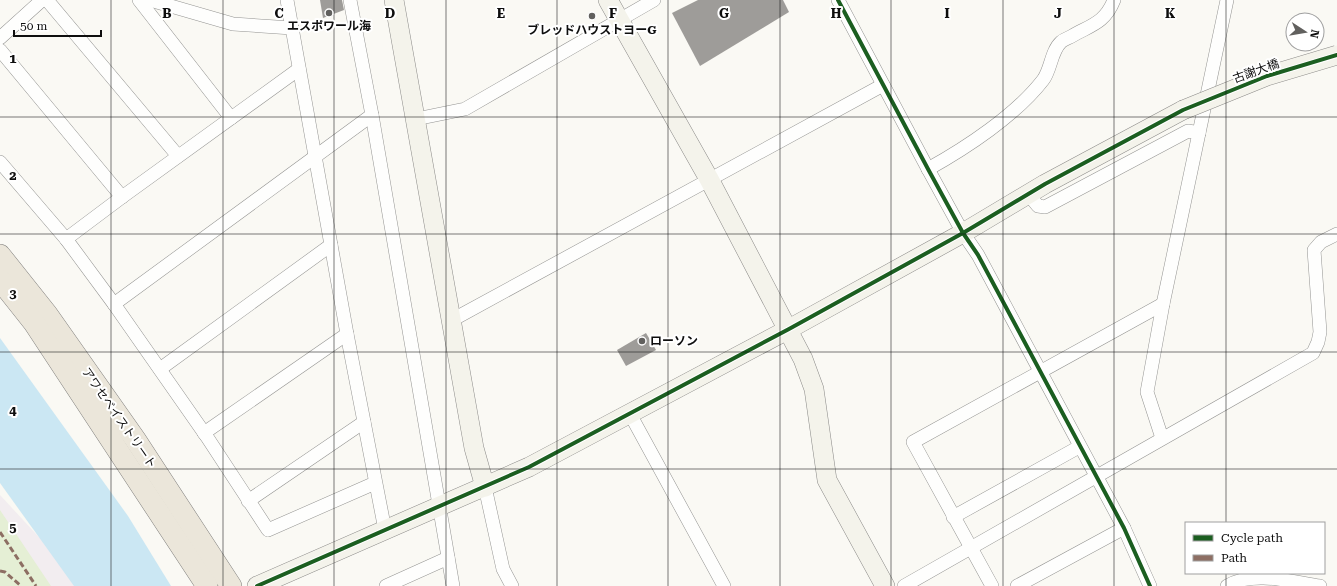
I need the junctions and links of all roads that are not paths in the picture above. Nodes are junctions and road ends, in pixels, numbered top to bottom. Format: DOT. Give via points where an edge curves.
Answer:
graph roads {
  1 [pos="42,0"];
  2 [pos="47,0"];
  3 [pos="139,0"];
  4 [pos="150,0"];
  5 [pos="286,0"];
  6 [pos="350,0"];
  7 [pos="394,0"];
  8 [pos="608,0"];
  9 [pos="654,0"];
  10 [pos="838,0"];
  11 [pos="1114,0"];
  12 [pos="1227,0"];
  13 [pos="619,19"];
  14 [pos="292,28"];
  15 [pos="0,38"];
  16 [pos="0,50"];
  17 [pos="1337,55"];
  18 [pos="299,69"];
  19 [pos="883,84"];
  20 [pos="372,115"];
  21 [pos="231,118"];
  22 [pos="416,118"];
  23 [pos="1199,133"];
  24 [pos="178,156"];
  25 [pos="314,157"];
  26 [pos="0,162"];
  27 [pos="928,169"];
  28 [pos="709,179"];
  29 [pos="1028,194"];
  30 [pos="122,197"];
  31 [pos="963,233"];
  32 [pos="1337,234"];
  33 [pos="66,239"];
  34 [pos="331,245"];
  35 [pos="0,255"];
  36 [pos="0,280"];
  37 [pos="114,304"];
  38 [pos="1163,304"];
  39 [pos="452,320"];
  40 [pos="789,329"];
  41 [pos="347,334"];
  42 [pos="160,369"];
  43 [pos="1040,372"];
  44 [pos="630,414"];
  45 [pos="364,422"];
  46 [pos="204,433"];
  47 [pos="1162,438"];
  48 [pos="1079,447"];
  49 [pos="1095,476"];
  50 [pos="375,483"];
  51 [pos="485,487"];
  52 [pos="248,501"];
  53 [pos="438,507"];
  54 [pos="953,517"];
  55 [pos="1124,528"];
  56 [pos="385,530"];
  57 [pos="970,547"];
  58 [pos="448,558"];
  59 [pos="207,586"];
  60 [pos="231,586"];
  61 [pos="257,586"];
  62 [pos="386,586"];
  63 [pos="453,586"];
  64 [pos="512,586"];
  65 [pos="724,586"];
  66 [pos="885,586"];
  67 [pos="904,586"];
  68 [pos="992,586"];
  69 [pos="1016,586"];
  70 [pos="1150,586"];
  71 [pos="1227,586"];
  72 [pos="1320,586"];
  1 -- 15 [label="street"];
  2 -- 24 [label="street"];
  3 -- 21 [label="street"];
  4 -- 14 [label="street" via="233,24"];
  5 -- 14 [label="street"];
  6 -- 20 [label="street"];
  7 -- 22 [label="street"];
  8 -- 13 [label="street"];
  9 -- 13 [label="street"];
  10 -- 19 [label="street"];
  11 -- 27 [label="street" via="1109,12 1096,24 1061,42 1044,79 1029,96 979,138"];
  12 -- 23 [label="street"];
  13 -- 22 [label="street" via="465,109"];
  13 -- 28 [label="street"];
  14 -- 18 [label="street"];
  16 -- 30 [label="street"];
  17 -- 29 [label="street, 古謝大橋, bridge" via="1267,76 1183,110"];
  18 -- 21 [label="street"];
  18 -- 25 [label="street"];
  19 -- 27 [label="street"];
  19 -- 28 [label="street"];
  20 -- 25 [label="street"];
  20 -- 53 [label="street"];
  21 -- 24 [label="street"];
  22 -- 39 [label="street"];
  23 -- 29 [label="street" via="1188,131 1045,207 1038,206"];
  23 -- 38 [label="street"];
  24 -- 30 [label="street"];
  25 -- 34 [label="street"];
  25 -- 37 [label="street"];
  26 -- 33 [label="street"];
  27 -- 31 [label="street"];
  28 -- 39 [label="street"];
  28 -- 40 [label="street"];
  29 -- 31 [label="street, 古謝大橋"];
  30 -- 33 [label="street"];
  31 -- 40 [label="street, 古謝大橋"];
  31 -- 43 [label="street" via="978,255"];
  32 -- 47 [label="street" via="1321,242 1314,250 1320,332 1313,353"];
  33 -- 37 [label="street"];
  34 -- 41 [label="street"];
  34 -- 42 [label="street"];
  35 -- 60 [label="main road, アワセベイストリート" via="47,314 135,439"];
  36 -- 59 [label="main road, アワセベイストリート" via="34,324"];
  37 -- 42 [label="street"];
  38 -- 43 [label="street"];
  38 -- 47 [label="street" via="1147,392"];
  39 -- 51 [label="street" via="474,448"];
  40 -- 44 [label="street, 古謝大橋"];
  40 -- 66 [label="street" via="814,389 827,480"];
  41 -- 45 [label="street"];
  41 -- 46 [label="street"];
  42 -- 46 [label="street"];
  43 -- 48 [label="street"];
  43 -- 54 [label="street" via="914,442"];
  44 -- 51 [label="street, 古謝大橋"];
  44 -- 65 [label="street"];
  45 -- 50 [label="street"];
  45 -- 52 [label="street"];
  46 -- 52 [label="street"];
  47 -- 49 [label="street"];
  48 -- 49 [label="street"];
  48 -- 54 [label="street"];
  49 -- 55 [label="street"];
  49 -- 57 [label="street"];
  50 -- 52 [label="street" via="268,530"];
  50 -- 56 [label="street"];
  51 -- 53 [label="street, 古謝大橋"];
  51 -- 64 [label="street" via="503,569"];
  53 -- 56 [label="street, 古謝大橋"];
  53 -- 58 [label="street"];
  54 -- 57 [label="street"];
  55 -- 69 [label="street"];
  55 -- 70 [label="street"];
  56 -- 61 [label="street, 古謝大橋"];
  57 -- 67 [label="street"];
  57 -- 68 [label="street"];
  58 -- 62 [label="street"];
  58 -- 63 [label="street"];
  71 -- 72 [label="street" via="1256,578"];
}
